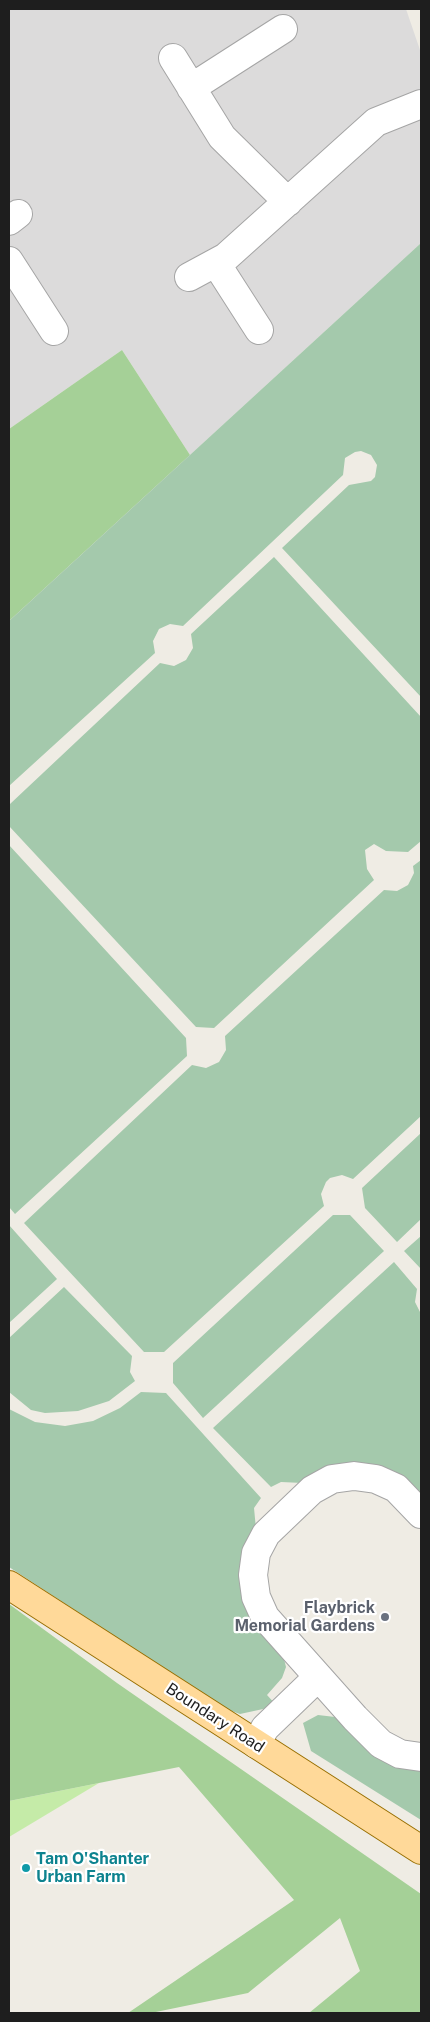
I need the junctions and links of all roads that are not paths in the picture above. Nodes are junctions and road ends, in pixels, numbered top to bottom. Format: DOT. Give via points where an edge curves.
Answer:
graph roads {
  1 [pos="283,29"];
  2 [pos="173,58"];
  3 [pos="191,88"];
  4 [pos="421,104"];
  5 [pos="288,202"];
  6 [pos="9,261"];
  7 [pos="216,263"];
  8 [pos="189,276"];
  9 [pos="54,330"];
  10 [pos="260,330"];
  11 [pos="421,1514"];
  12 [pos="9,1586"];
  13 [pos="318,1677"];
  14 [pos="256,1744"];
  15 [pos="421,1757"];
  16 [pos="421,1850"];
  1 -- 3 [label="street"];
  2 -- 3 [label="street"];
  3 -- 5 [label="street" via="222,138"];
  4 -- 5 [label="street" via="376,122"];
  5 -- 7 [label="street"];
  6 -- 9 [label="street"];
  7 -- 8 [label="street"];
  7 -- 10 [label="street"];
  11 -- 13 [label="street" via="396,1488 376,1479 354,1476 332,1480 312,1490 266,1534 256,1554 253,1576 256,1598 264,1617"];
  12 -- 14 [label="main road, Boundary Road"];
  13 -- 14 [label="street" via="265,1728"];
  13 -- 15 [label="street" via="381,1744 400,1754"];
  14 -- 16 [label="main road, Boundary Road"];
}
